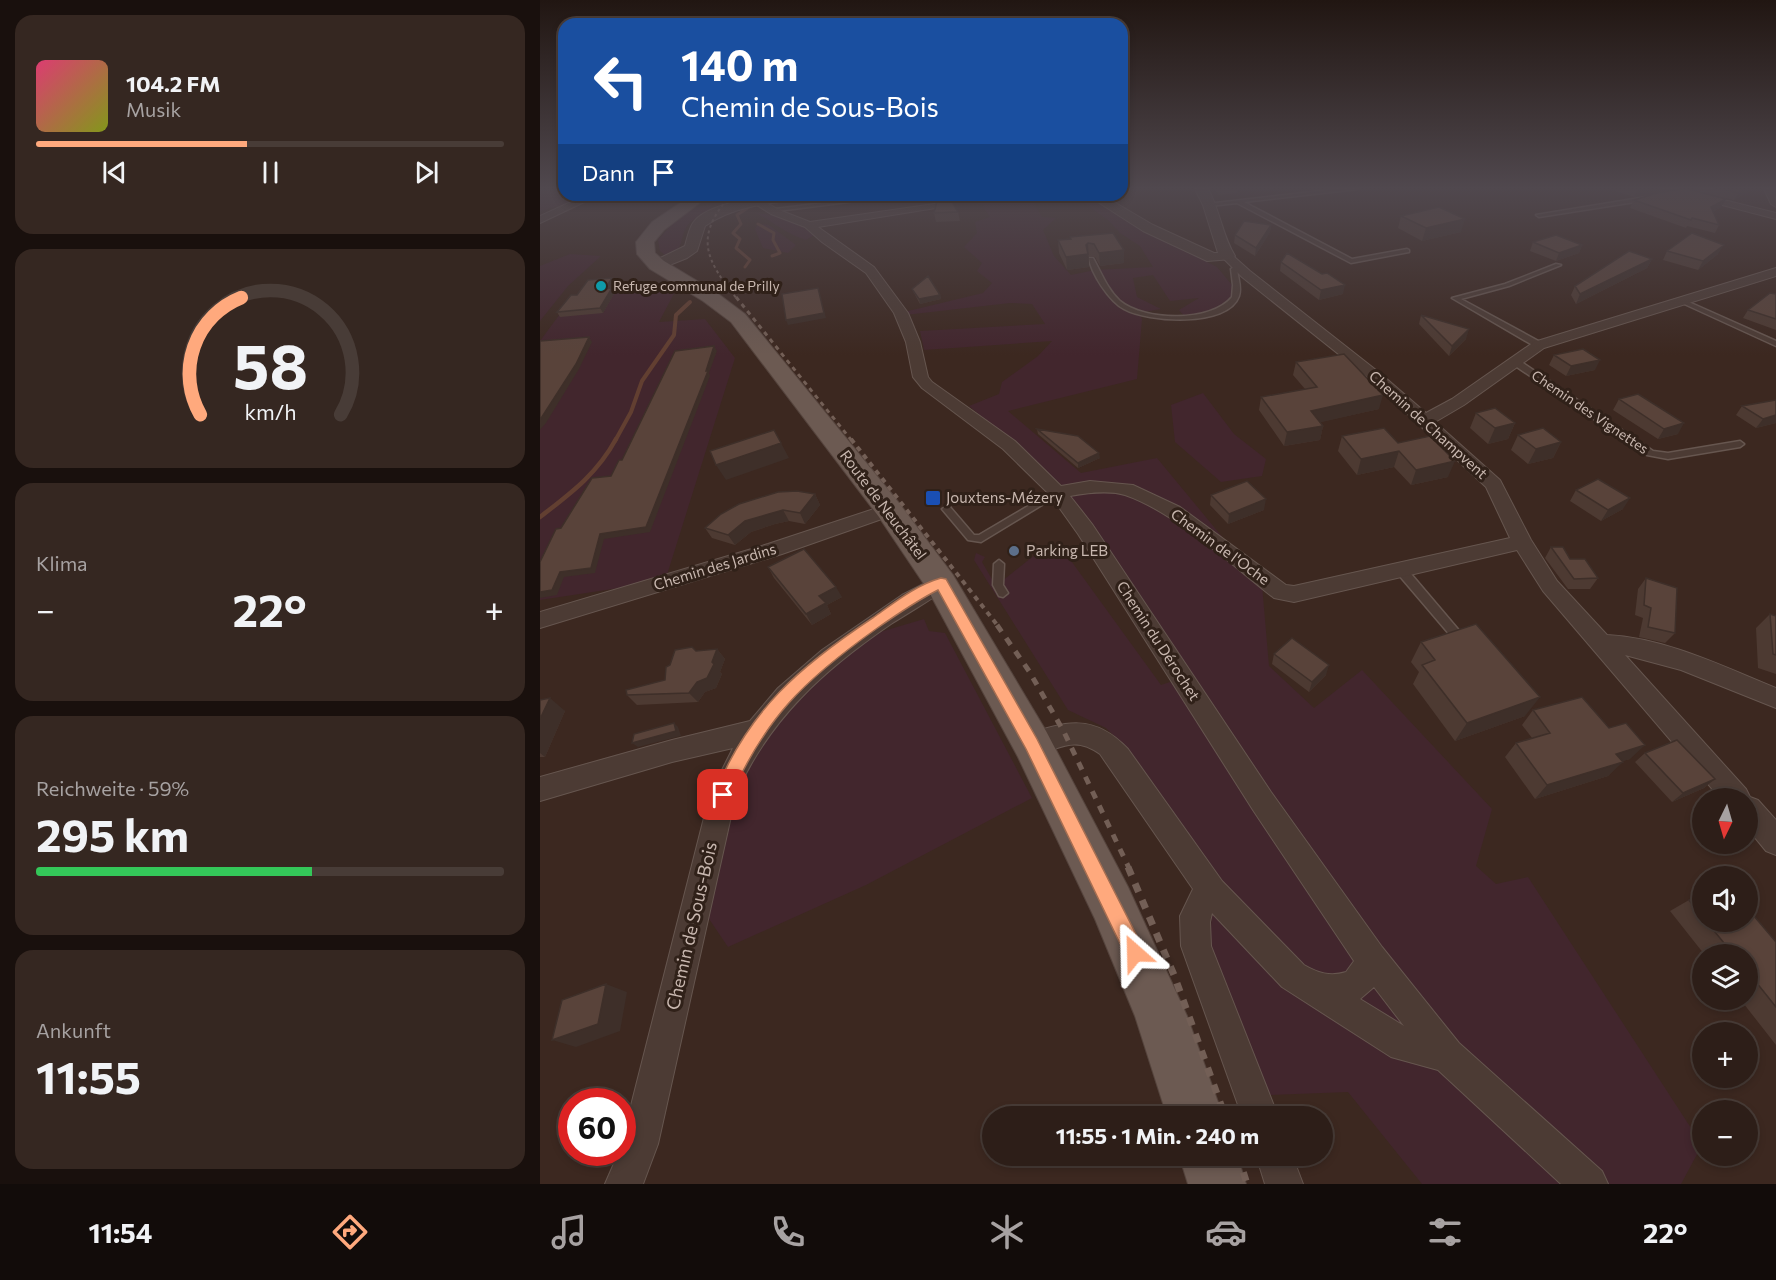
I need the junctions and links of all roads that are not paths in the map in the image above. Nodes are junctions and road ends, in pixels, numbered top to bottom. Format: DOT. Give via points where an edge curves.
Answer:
graph roads {
  1 [pos="645,244"];
  2 [pos="693,244"];
  3 [pos="832,244"];
  4 [pos="1185,244"];
  5 [pos="1221,244"];
  6 [pos="1319,244"];
  7 [pos="1407,251"];
  8 [pos="1090,259"];
  9 [pos="1230,264"];
  10 [pos="657,265"];
  11 [pos="1558,265"];
  12 [pos="1776,272"];
  13 [pos="1682,301"];
  14 [pos="1776,344"];
  15 [pos="1539,345"];
  16 [pos="1514,361"];
  17 [pos="1424,420"];
  18 [pos="1740,444"];
  19 [pos="1057,492"];
  20 [pos="947,509"];
  21 [pos="889,510"];
  22 [pos="1522,542"];
  23 [pos="999,564"];
  24 [pos="1402,571"];
  25 [pos="941,582"];
  26 [pos="1003,593"];
  27 [pos="540,620"];
  28 [pos="1600,644"];
  29 [pos="1437,646"];
  30 [pos="1776,698"];
  31 [pos="756,731"];
  32 [pos="1032,744"];
  33 [pos="1728,788"];
  34 [pos="540,789"];
  35 [pos="1758,820"];
  36 [pos="1776,841"];
  37 [pos="1212,891"];
  38 [pos="1371,958"];
  39 [pos="1313,989"];
  40 [pos="1447,1056"];
  41 [pos="1192,1106"];
  42 [pos="1256,1106"];
  43 [pos="1211,1166"];
  44 [pos="1278,1166"];
  45 [pos="624,1184"];
  46 [pos="1217,1184"];
  47 [pos="1284,1184"];
  48 [pos="1589,1184"];
  1 -- 10 [label="main road" via="646,254"];
  2 -- 10 [label="street" via="682,255"];
  3 -- 19 [label="street, Chemin du Dérochet" via="870,270 884,287 901,313 927,385 1008,445"];
  4 -- 9 [label="street"];
  5 -- 9 [label="street, Chemin de Champvent"];
  6 -- 7 [label="lane" via="1351,261"];
  8 -- 9 [label="lane" via="1108,293 1126,308 1170,317 1206,315 1233,301 1237,291"];
  9 -- 17 [label="street, Chemin de Champvent" via="1376,377"];
  10 -- 21 [label="main road, Route de Neuchâtel" via="738,318"];
  11 -- 15 [label="lane" via="1507,285 1455,298"];
  12 -- 13 [label="street, Chemin des Vignettes"];
  13 -- 14 [label="lane"];
  13 -- 15 [label="street, Chemin des Vignettes"];
  15 -- 16 [label="street, Chemin des Vignettes"];
  16 -- 17 [label="street, Chemin des Vignettes" via="1458,402"];
  16 -- 18 [label="lane, Chemin des Vignettes" via="1650,453 1668,456"];
  17 -- 22 [label="street, Chemin de Champvent" via="1494,484"];
  19 -- 20 [label="lane" via="981,539 971,538"];
  19 -- 24 [label="street, Chemin de l'Oche" via="1090,487 1126,489 1173,511 1281,592 1294,594"];
  19 -- 38 [label="street, Chemin du Dérochet"];
  21 -- 25 [label="main road, Route de Neuchâtel"];
  21 -- 27 [label="street, Chemin des Jardins"];
  22 -- 24 [label="street, Chemin de l'Oche"];
  22 -- 28 [label="street, Chemin de Champvent" via="1550,586"];
  23 -- 26 [label="lane" via="998,585"];
  24 -- 29 [label="lane" via="1458,637"];
  25 -- 31 [label="street, Chemin de Sous-Bois" via="917,594 802,678"];
  25 -- 32 [label="main road, Route de Neuchâtel"];
  28 -- 30 [label="street" via="1651,651"];
  28 -- 33 [label="street, Chemin de Champvent"];
  31 -- 34 [label="street"];
  31 -- 45 [label="street, Chemin de Sous-Bois" via="723,795 640,1144"];
  32 -- 37 [label="street" via="1064,732 1088,734 1106,743"];
  32 -- 41 [label="main road, Route de Neuchâtel" via="1135,953"];
  35 -- 36 [label="street"];
  37 -- 39 [label="street" via="1293,976"];
  37 -- 42 [label="street" via="1198,906 1193,922 1196,946"];
  38 -- 39 [label="street" via="1366,975 1352,988"];
  38 -- 40 [label="street, Chemin du Dérochet"];
  39 -- 40 [label="street" via="1402,1045"];
  40 -- 48 [label="street, Chemin du Dérochet"];
  43 -- 46 [label="main road"];
  44 -- 47 [label="street"];
}
